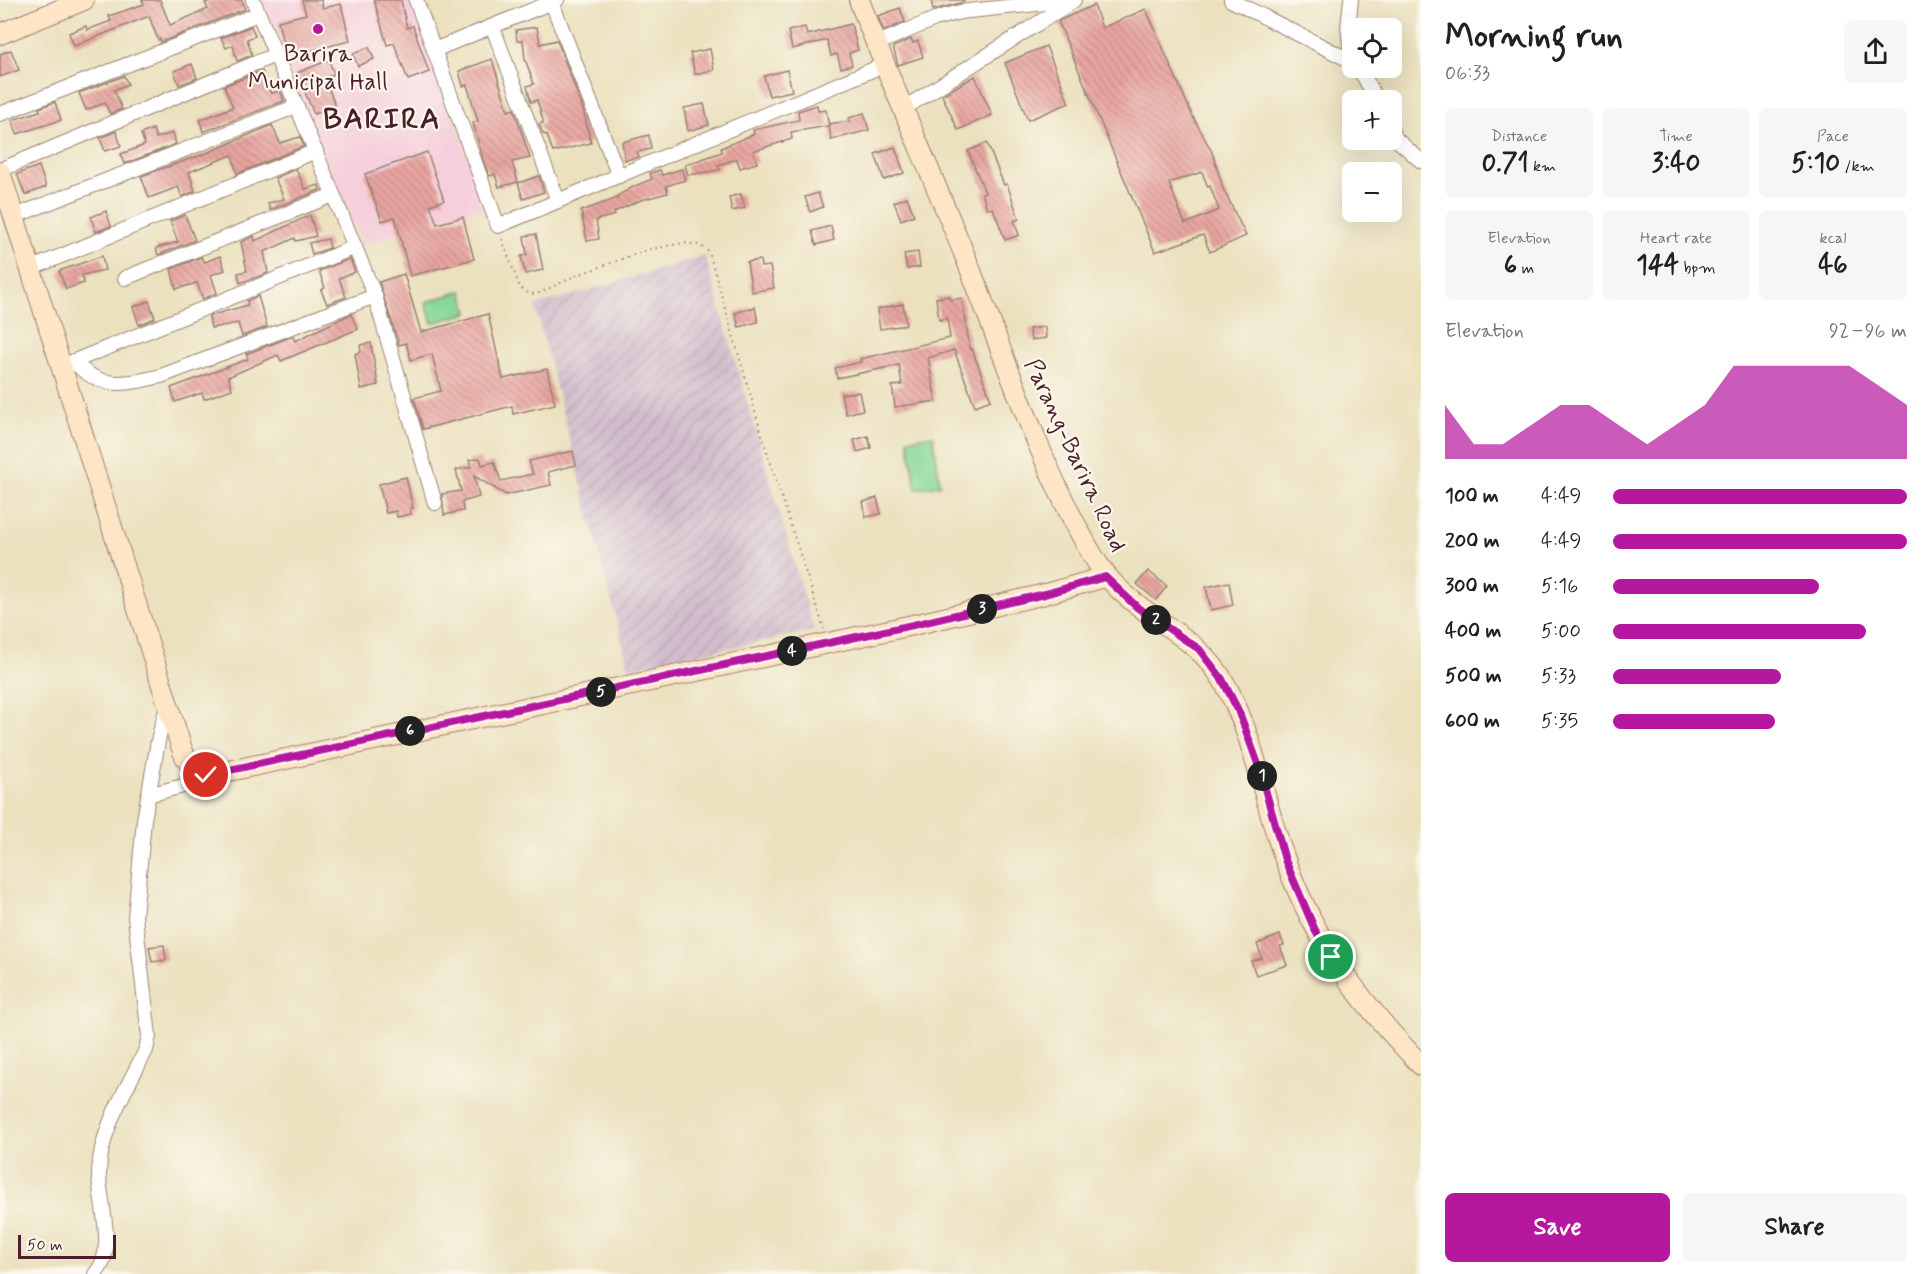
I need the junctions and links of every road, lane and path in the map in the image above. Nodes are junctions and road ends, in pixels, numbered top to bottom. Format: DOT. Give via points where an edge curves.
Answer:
graph roads {
  1 [pos="84,0"];
  2 [pos="253,0"];
  3 [pos="416,0"];
  4 [pos="859,0"];
  5 [pos="1074,0"];
  6 [pos="1231,0"];
  7 [pos="1351,0"];
  8 [pos="554,2"];
  9 [pos="258,14"];
  10 [pos="1349,18"];
  11 [pos="493,28"];
  12 [pos="0,34"];
  13 [pos="876,44"];
  14 [pos="434,50"];
  15 [pos="275,55"];
  16 [pos="1342,57"];
  17 [pos="884,65"];
  18 [pos="297,106"];
  19 [pos="903,109"];
  20 [pos="0,114"];
  21 [pos="1402,144"];
  22 [pos="316,151"];
  23 [pos="1421,161"];
  24 [pos="0,171"];
  25 [pos="619,176"];
  26 [pos="333,195"];
  27 [pos="558,201"];
  28 [pos="15,216"];
  29 [pos="498,226"];
  30 [pos="355,247"];
  31 [pos="32,268"];
  32 [pos="125,278"];
  33 [pos="375,296"];
  34 [pos="68,363"];
  35 [pos="435,503"];
  36 [pos="1105,577"];
  37 [pos="829,643"];
  38 [pos="169,702"];
  39 [pos="198,772"];
  40 [pos="148,795"];
  41 [pos="1421,1065"];
  42 [pos="95,1274"];
  1 -- 12 [label="street"];
  2 -- 9 [label="street"];
  3 -- 14 [label="street"];
  4 -- 13 [label="street, Parang-Barira Road"];
  5 -- 13 [label="street" via="960,12"];
  5 -- 19 [label="street"];
  6 -- 16 [label="street"];
  7 -- 10 [label="street"];
  8 -- 11 [label="street"];
  8 -- 25 [label="street"];
  9 -- 15 [label="street"];
  9 -- 20 [label="street"];
  11 -- 14 [label="street"];
  11 -- 27 [label="street"];
  13 -- 17 [label="street, Parang-Barira Road"];
  14 -- 29 [label="street"];
  15 -- 18 [label="street"];
  15 -- 24 [label="street"];
  17 -- 19 [label="street, Parang-Barira Road"];
  17 -- 25 [label="street"];
  18 -- 22 [label="street"];
  18 -- 28 [label="street"];
  19 -- 36 [label="street, Parang-Barira Road" via="1054,480"];
  21 -- 23 [label="street"];
  22 -- 26 [label="street"];
  22 -- 31 [label="street"];
  24 -- 28 [label="street"];
  25 -- 27 [label="street"];
  26 -- 30 [label="street"];
  26 -- 32 [label="street"];
  27 -- 29 [label="street"];
  28 -- 31 [label="street"];
  29 -- 37 [label="path" via="520,288 530,294 647,250 683,243 700,244 709,252 805,578"];
  30 -- 33 [label="street"];
  30 -- 34 [label="street"];
  31 -- 34 [label="street"];
  33 -- 34 [label="street" via="144,380 105,382"];
  33 -- 35 [label="street"];
  34 -- 38 [label="street"];
  36 -- 37 [label="street"];
  36 -- 41 [label="street, Parang-Barira Road" via="1138,608 1199,649 1222,679 1255,754 1285,860 1315,930 1353,988"];
  37 -- 39 [label="street" via="215,774"];
  38 -- 39 [label="street" via="185,757"];
  38 -- 40 [label="street"];
  39 -- 40 [label="street" via="183,786"];
  40 -- 42 [label="street" via="135,917 149,1036 102,1152 99,1170 105,1254"];
}
